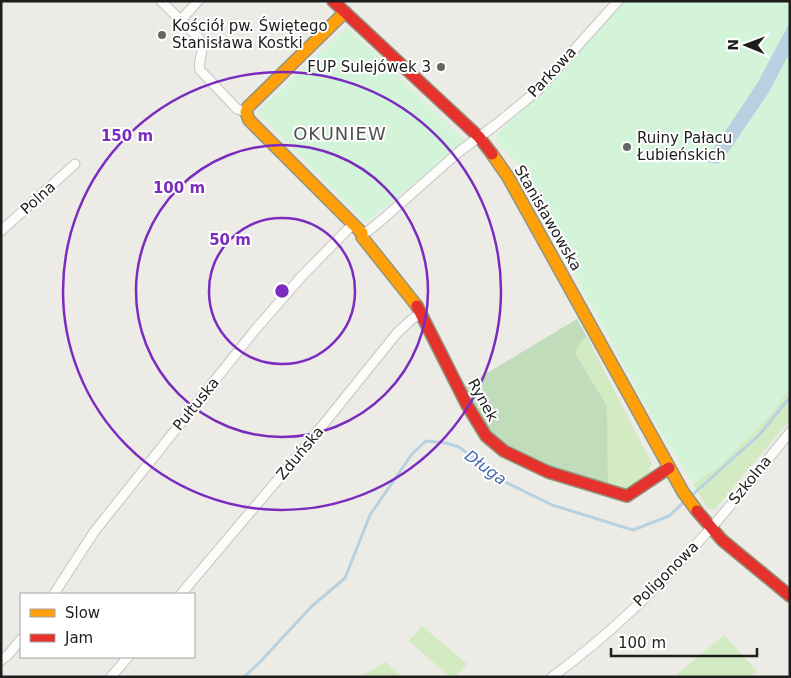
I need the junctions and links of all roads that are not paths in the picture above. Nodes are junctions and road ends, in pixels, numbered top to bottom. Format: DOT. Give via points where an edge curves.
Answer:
graph roads {
  1 [pos="161,1"];
  2 [pos="198,1"];
  3 [pos="333,1"];
  4 [pos="618,1"];
  5 [pos="345,12"];
  6 [pos="181,20"];
  7 [pos="246,112"];
  8 [pos="479,137"];
  9 [pos="75,164"];
  10 [pos="353,224"];
  11 [pos="1,231"];
  12 [pos="362,233"];
  13 [pos="421,313"];
  14 [pos="790,432"];
  15 [pos="669,468"];
  16 [pos="711,528"];
  17 [pos="55,593"];
  18 [pos="182,593"];
  19 [pos="790,596"];
  20 [pos="20,640"];
  21 [pos="127,658"];
  22 [pos="1,660"];
  23 [pos="111,677"];
  24 [pos="552,677"];
  1 -- 6 [label="street"];
  2 -- 6 [label="street"];
  3 -- 5 [label="main road, Stanisławowska"];
  4 -- 8 [label="street, Parkowa" via="537,91"];
  5 -- 7 [label="main road" via="253,101"];
  5 -- 8 [label="main road, Stanisławowska"];
  6 -- 7 [label="street" via="202,43 200,70 237,109"];
  7 -- 10 [label="main road, Rynek" via="249,120"];
  8 -- 12 [label="street"];
  8 -- 15 [label="main road, Stanisławowska" via="508,177"];
  9 -- 11 [label="street, Polna"];
  10 -- 12 [label="main road, Rynek"];
  10 -- 17 [label="street, Pułtuska" via="302,276 243,346 94,532"];
  12 -- 13 [label="main road, Rynek"];
  13 -- 15 [label="main road, Rynek" via="467,405 486,436 504,450 548,472 627,496"];
  13 -- 18 [label="street, Zduńska" via="397,333"];
  14 -- 16 [label="street, Szkolna"];
  15 -- 16 [label="main road, Stanisławowska"];
  16 -- 19 [label="main road, Stanisławowska"];
  16 -- 24 [label="street, Poligonowa" via="611,628"];
  20 -- 22 [label="street"];
  21 -- 23 [label="street"];
}
